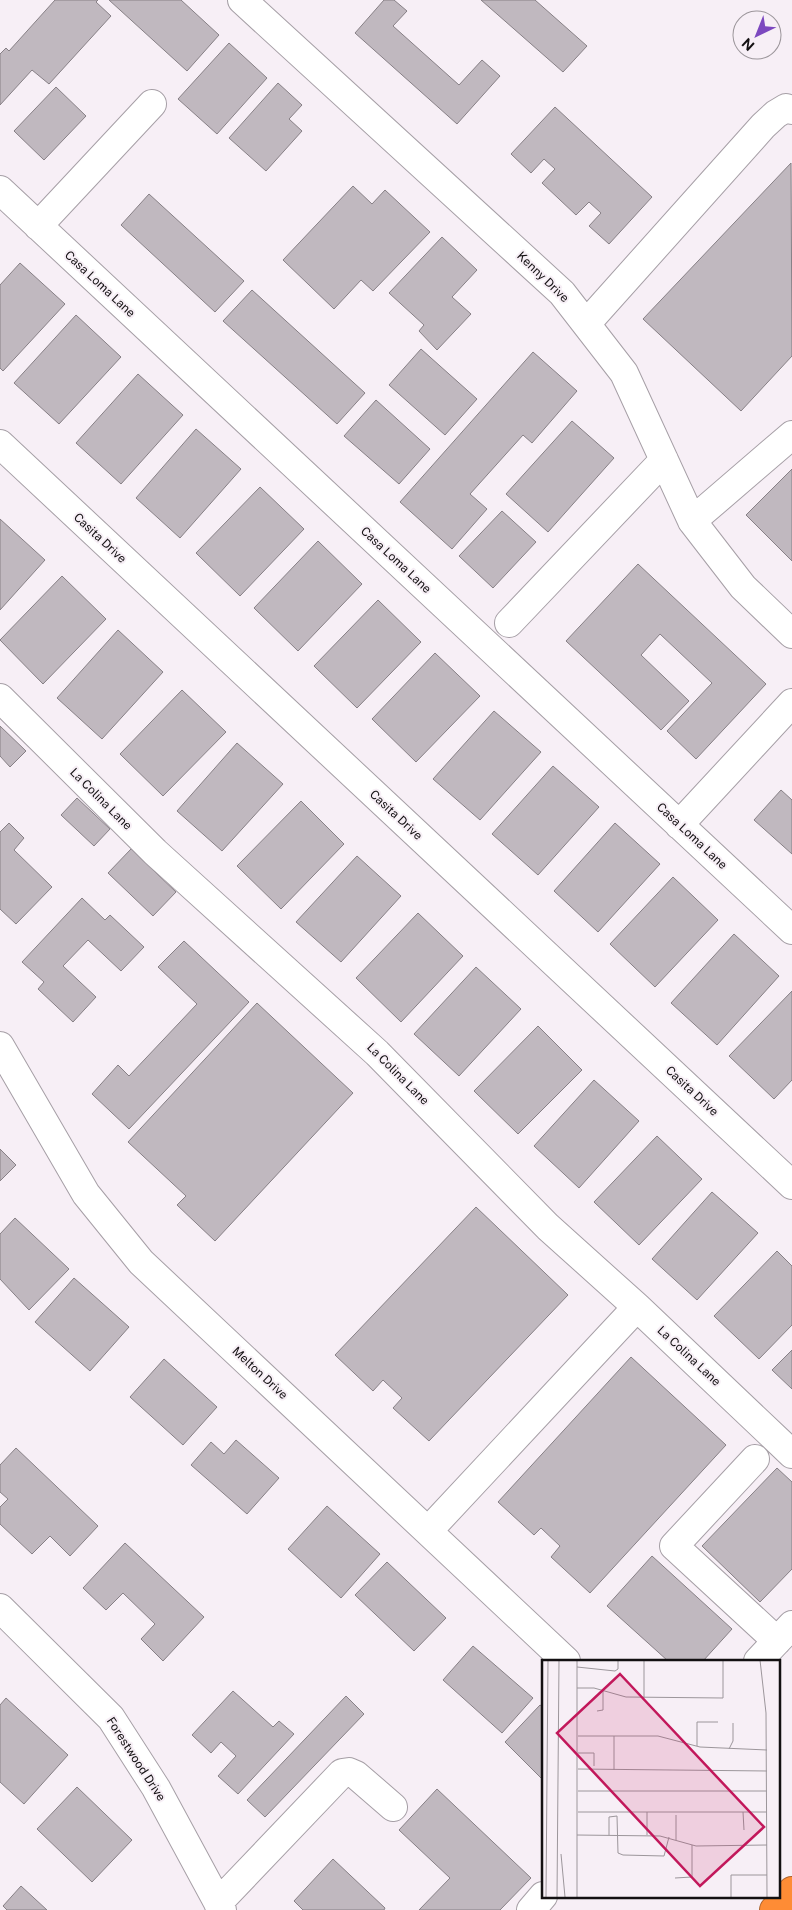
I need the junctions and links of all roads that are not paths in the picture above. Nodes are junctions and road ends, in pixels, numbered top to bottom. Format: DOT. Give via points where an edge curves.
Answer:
graph roads {
  1 [pos="242,0"];
  2 [pos="152,104"];
  3 [pos="792,110"];
  4 [pos="0,190"];
  5 [pos="38,226"];
  6 [pos="586,324"];
  7 [pos="792,435"];
  8 [pos="0,444"];
  9 [pos="664,460"];
  10 [pos="692,521"];
  11 [pos="509,622"];
  12 [pos="792,634"];
  13 [pos="0,698"];
  14 [pos="792,702"];
  15 [pos="679,825"];
  16 [pos="792,930"];
  17 [pos="0,1046"];
  18 [pos="792,1186"];
  19 [pos="637,1307"];
  20 [pos="792,1454"];
  21 [pos="754,1459"];
  22 [pos="428,1532"];
  23 [pos="0,1608"];
  24 [pos="784,1633"];
  25 [pos="565,1660"];
  26 [pos="759,1660"];
  27 [pos="393,1807"];
  28 [pos="792,1891"];
  29 [pos="542,1897"];
  30 [pos="220,1906"];
  31 [pos="530,1910"];
  32 [pos="774,1910"];
  1 -- 6 [label="street, Kenny Drive" via="562,293"];
  2 -- 5 [label="street"];
  3 -- 6 [label="street" via="786,108 763,126"];
  4 -- 5 [label="street, Casa Loma Lane"];
  5 -- 15 [label="street, Casa Loma Lane"];
  6 -- 9 [label="street, Kenny Drive" via="624,373"];
  7 -- 10 [label="street"];
  8 -- 18 [label="street, Casita Drive"];
  9 -- 10 [label="street, Kenny Drive"];
  9 -- 11 [label="street"];
  10 -- 12 [label="street, Kenny Drive" via="743,587"];
  13 -- 19 [label="street, La Colina Lane" via="155,852 377,1053 548,1227"];
  14 -- 15 [label="street"];
  15 -- 16 [label="street, Casa Loma Lane"];
  17 -- 22 [label="street, Melton Drive" via="86,1194 141,1262"];
  19 -- 20 [label="street, La Colina Lane"];
  19 -- 22 [label="street"];
  21 -- 24 [label="street" via="674,1546"];
  22 -- 25 [label="street, Melton Drive"];
  23 -- 30 [label="street, Forestwood Drive" via="112,1718 156,1788"];
  24 -- 26 [label="street"];
  27 -- 30 [label="street" via="356,1775 342,1773"];
  28 -- 32 [label="highway"];
  29 -- 31 [label="street"];
}
